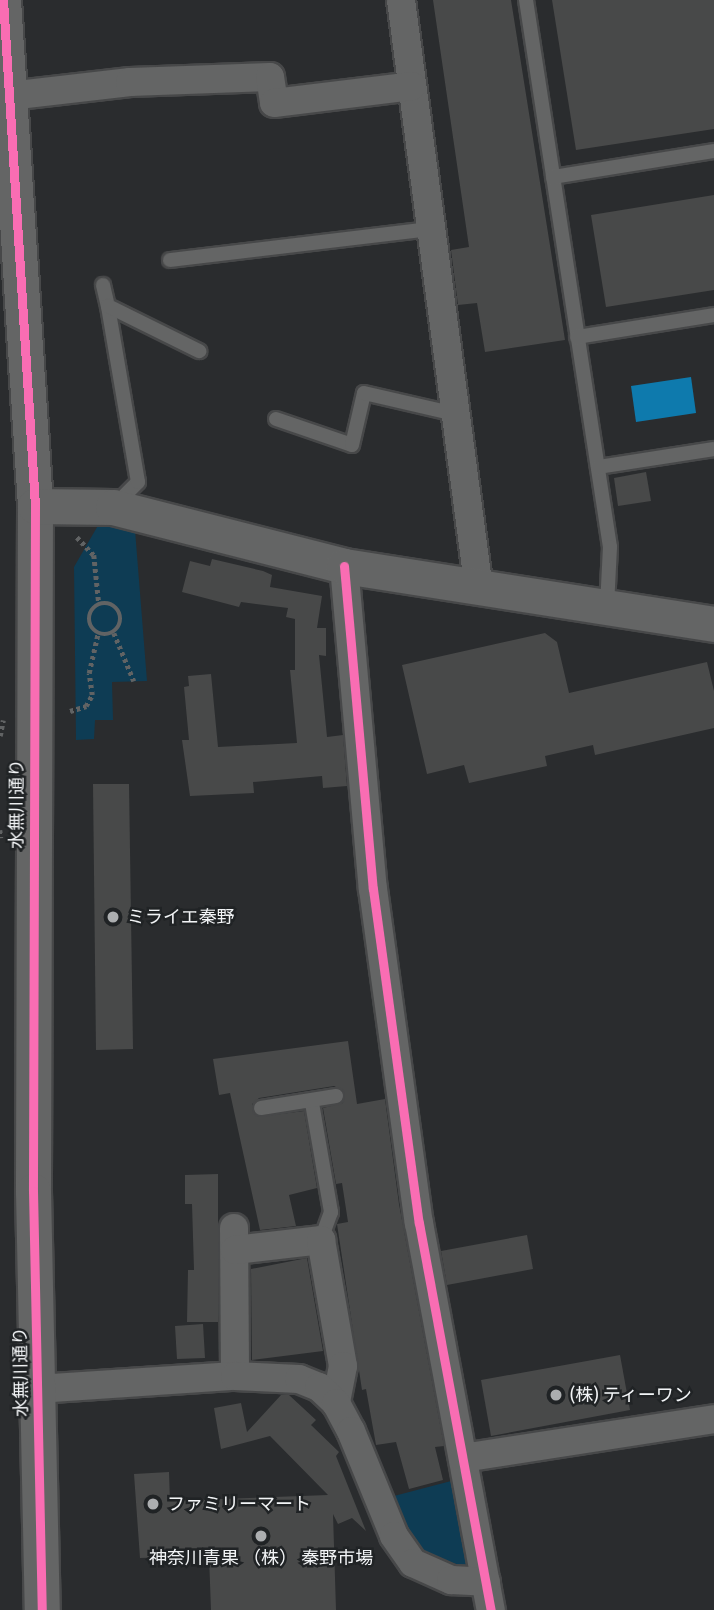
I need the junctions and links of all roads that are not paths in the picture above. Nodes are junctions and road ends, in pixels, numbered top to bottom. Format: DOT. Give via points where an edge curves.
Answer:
graph roads {
  1 [pos="3,0"];
  2 [pos="401,0"];
  3 [pos="526,0"];
  4 [pos="412,86"];
  5 [pos="9,96"];
  6 [pos="714,151"];
  7 [pos="553,177"];
  8 [pos="430,229"];
  9 [pos="170,260"];
  10 [pos="103,285"];
  11 [pos="108,306"];
  12 [pos="714,315"];
  13 [pos="577,337"];
  14 [pos="199,351"];
  15 [pos="455,414"];
  16 [pos="276,419"];
  17 [pos="714,449"];
  18 [pos="597,467"];
  19 [pos="35,506"];
  20 [pos="113,507"];
  21 [pos="344,566"];
  22 [pos="479,590"];
  23 [pos="607,608"];
  24 [pos="714,624"];
  25 [pos="336,1096"];
  26 [pos="312,1103"];
  27 [pos="261,1108"];
  28 [pos="321,1240"];
  29 [pos="235,1376"];
  30 [pos="37,1389"];
  31 [pos="335,1403"];
  32 [pos="714,1419"];
  33 [pos="463,1458"];
  34 [pos="486,1583"];
  35 [pos="42,1610"];
  36 [pos="491,1610"];
  1 -- 5 [label="street, 水無川通り"];
  2 -- 4 [label="street"];
  3 -- 7 [label="lane"];
  4 -- 5 [label="street" via="274,103 270,77 130,82"];
  4 -- 8 [label="street"];
  5 -- 19 [label="street, 水無川通り"];
  6 -- 7 [label="lane"];
  7 -- 13 [label="lane"];
  8 -- 9 [label="lane"];
  8 -- 15 [label="street"];
  10 -- 11 [label="lane"];
  11 -- 14 [label="lane"];
  11 -- 20 [label="lane" via="138,482"];
  12 -- 13 [label="lane"];
  13 -- 18 [label="lane"];
  15 -- 16 [label="lane" via="364,393 352,445"];
  15 -- 22 [label="street"];
  17 -- 18 [label="lane"];
  18 -- 23 [label="lane" via="610,547"];
  19 -- 20 [label="street"];
  19 -- 30 [label="street, 水無川通り" via="33,1177"];
  20 -- 21 [label="street"];
  21 -- 22 [label="street"];
  21 -- 33 [label="street" via="373,889 419,1223"];
  22 -- 23 [label="street"];
  23 -- 24 [label="street"];
  25 -- 26 [label="lane"];
  26 -- 27 [label="lane"];
  26 -- 28 [label="lane" via="331,1212"];
  28 -- 29 [label="street" via="234,1239"];
  28 -- 31 [label="street" via="343,1366"];
  29 -- 30 [label="street"];
  29 -- 31 [label="street" via="299,1379 319,1387"];
  30 -- 35 [label="street, 水無川通り"];
  31 -- 34 [label="street" via="394,1536 413,1563 451,1580"];
  32 -- 33 [label="street"];
  33 -- 34 [label="street"];
  34 -- 36 [label="street"];
}
